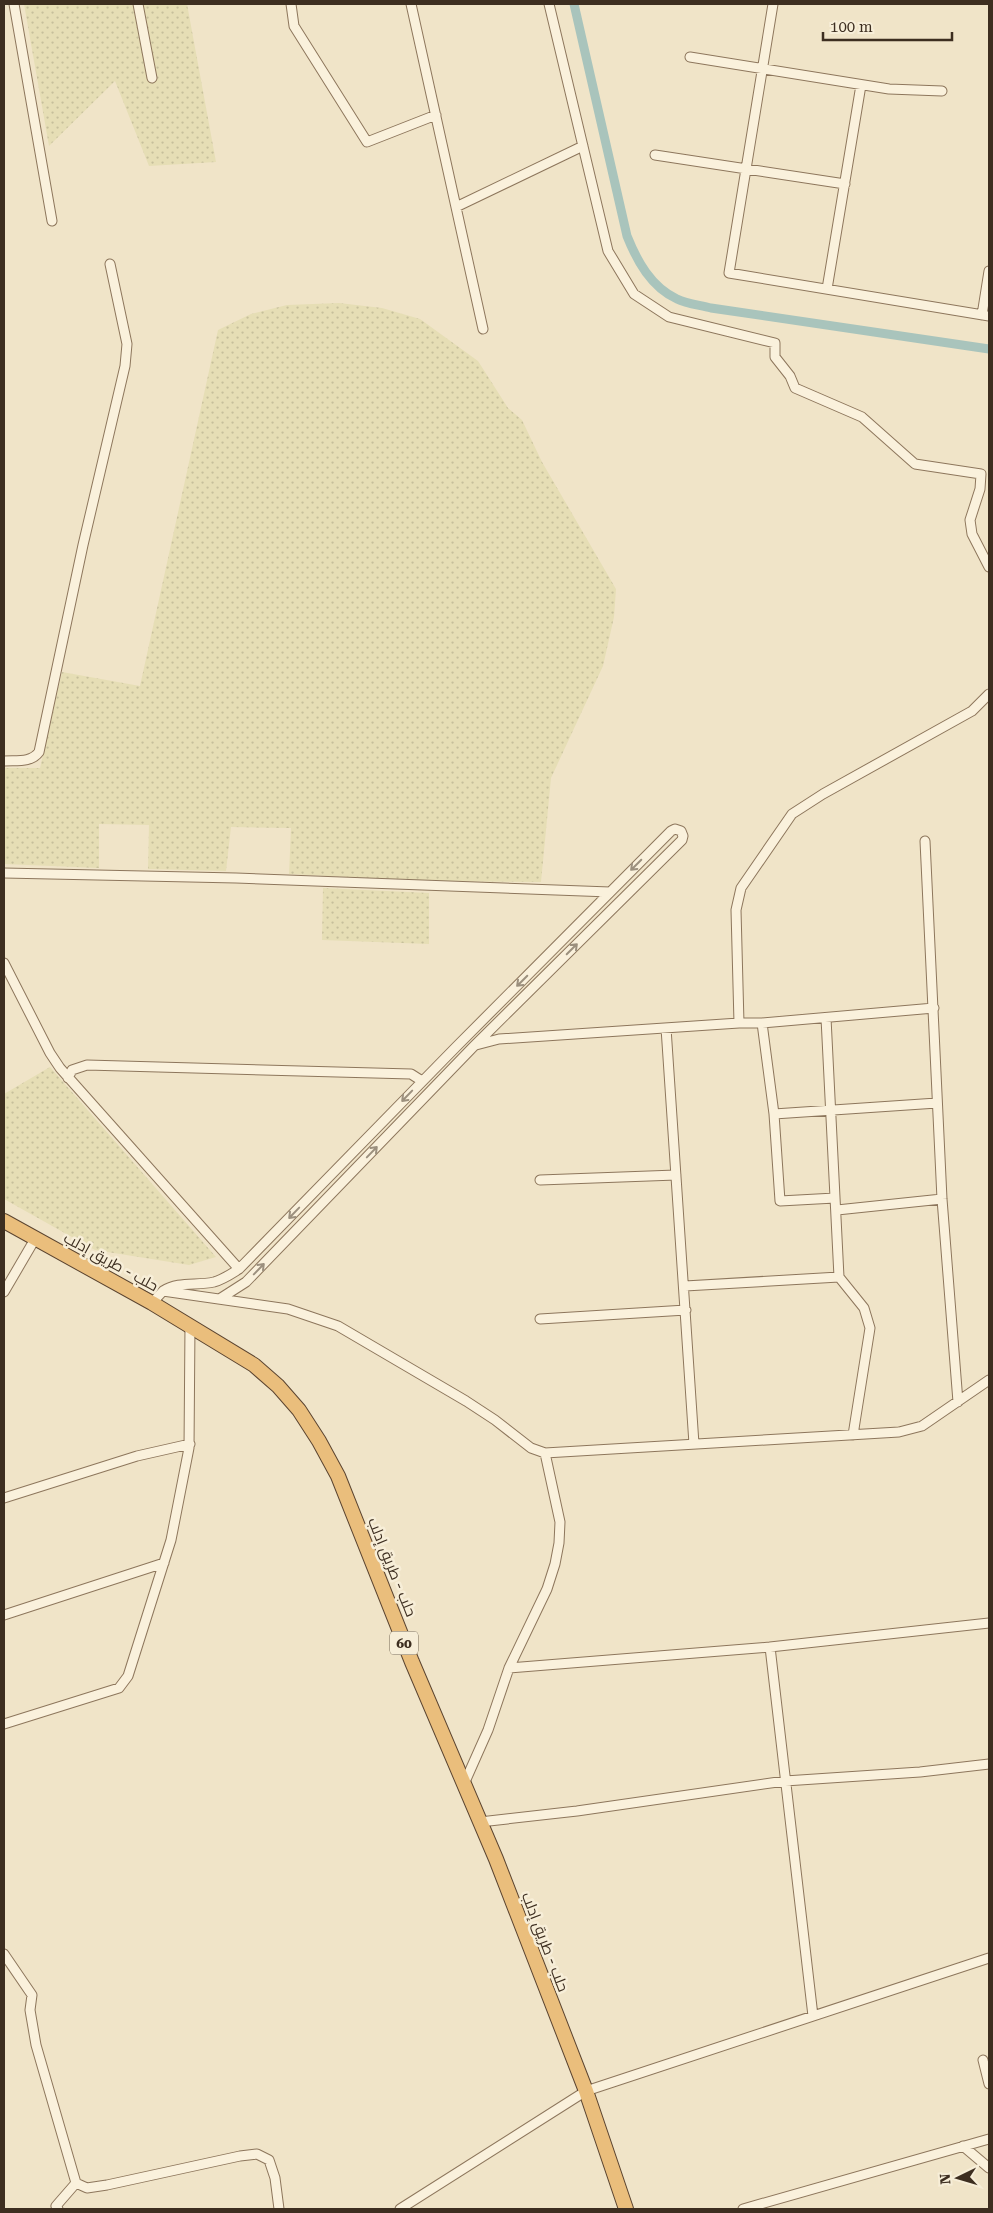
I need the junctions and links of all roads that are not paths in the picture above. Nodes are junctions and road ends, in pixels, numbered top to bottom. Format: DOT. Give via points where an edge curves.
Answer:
graph roads {
  1 [pos="14,4"];
  2 [pos="138,4"];
  3 [pos="291,4"];
  4 [pos="411,4"];
  5 [pos="548,4"];
  6 [pos="773,4"];
  7 [pos="690,57"];
  8 [pos="762,69"];
  9 [pos="152,78"];
  10 [pos="862,85"];
  11 [pos="942,91"];
  12 [pos="436,115"];
  13 [pos="583,146"];
  14 [pos="655,155"];
  15 [pos="746,169"];
  16 [pos="845,184"];
  17 [pos="456,207"];
  18 [pos="52,221"];
  19 [pos="110,264"];
  20 [pos="989,271"];
  21 [pos="827,289"];
  22 [pos="986,315"];
  23 [pos="483,329"];
  24 [pos="989,567"];
  25 [pos="989,694"];
  26 [pos="4,761"];
  27 [pos="925,841"];
  28 [pos="4,873"];
  29 [pos="610,892"];
  30 [pos="4,963"];
  31 [pos="934,1008"];
  32 [pos="826,1018"];
  33 [pos="739,1023"];
  34 [pos="762,1023"];
  35 [pos="666,1028"];
  36 [pos="474,1046"];
  37 [pos="456,1047"];
  38 [pos="68,1078"];
  39 [pos="422,1081"];
  40 [pos="937,1103"];
  41 [pos="831,1110"];
  42 [pos="774,1114"];
  43 [pos="676,1175"];
  44 [pos="540,1180"];
  45 [pos="835,1198"];
  46 [pos="942,1198"];
  47 [pos="836,1210"];
  48 [pos="4,1221"];
  49 [pos="35,1238"];
  50 [pos="239,1269"];
  51 [pos="839,1277"];
  52 [pos="685,1286"];
  53 [pos="163,1291"];
  54 [pos="4,1292"];
  55 [pos="221,1298"];
  56 [pos="152,1303"];
  57 [pos="686,1310"];
  58 [pos="540,1319"];
  59 [pos="190,1325"];
  60 [pos="989,1380"];
  61 [pos="958,1402"];
  62 [pos="853,1435"];
  63 [pos="190,1444"];
  64 [pos="694,1444"];
  65 [pos="545,1453"];
  66 [pos="4,1498"];
  67 [pos="164,1562"];
  68 [pos="4,1615"];
  69 [pos="989,1623"];
  70 [pos="770,1647"];
  71 [pos="509,1668"];
  72 [pos="4,1724"];
  73 [pos="989,1764"];
  74 [pos="785,1781"];
  75 [pos="464,1784"];
  76 [pos="480,1822"];
  77 [pos="4,1954"];
  78 [pos="989,1958"];
  79 [pos="814,2016"];
  80 [pos="983,2060"];
  81 [pos="989,2084"];
  82 [pos="586,2091"];
  83 [pos="989,2139"];
  84 [pos="963,2146"];
  85 [pos="989,2168"];
  86 [pos="76,2183"];
  87 [pos="58,2209"];
  88 [pos="279,2209"];
  89 [pos="400,2209"];
  90 [pos="626,2209"];
  91 [pos="743,2209"];
  1 -- 18 [label="street"];
  2 -- 9 [label="street"];
  3 -- 12 [label="street" via="294,26 367,142"];
  4 -- 12 [label="street"];
  5 -- 13 [label="street"];
  6 -- 8 [label="street"];
  7 -- 8 [label="street"];
  8 -- 10 [label="street"];
  8 -- 15 [label="street"];
  10 -- 11 [label="street"];
  10 -- 16 [label="street"];
  12 -- 17 [label="street"];
  13 -- 17 [label="street"];
  13 -- 24 [label="street" via="608,251 634,294 670,317 775,343 774,357 790,376 795,388 862,416 915,464 982,474 970,520 972,534"];
  14 -- 15 [label="street"];
  15 -- 16 [label="street"];
  15 -- 21 [label="street" via="729,273"];
  16 -- 21 [label="street"];
  17 -- 23 [label="street"];
  19 -- 26 [label="street" via="127,344 125,366 39,752 30,760"];
  20 -- 22 [label="street"];
  21 -- 22 [label="street"];
  25 -- 33 [label="street" via="972,711 792,814 741,888 736,910"];
  27 -- 31 [label="street"];
  28 -- 29 [label="street"];
  36 -- 29 [label="street, one-way" via="682,840 682,831 671,831"];
  29 -- 37 [label="street, one-way"];
  30 -- 38 [label="street" via="50,1053"];
  31 -- 32 [label="street"];
  31 -- 40 [label="street"];
  32 -- 34 [label="street"];
  32 -- 41 [label="street"];
  33 -- 34 [label="street"];
  33 -- 35 [label="street"];
  34 -- 42 [label="street"];
  35 -- 36 [label="street" via="499,1039"];
  35 -- 43 [label="street"];
  36 -- 37 [label="street"];
  55 -- 36 [label="street, one-way" via="246,1282"];
  37 -- 39 [label="street"];
  38 -- 39 [label="street" via="72,1070 86,1065 411,1074"];
  38 -- 50 [label="street"];
  39 -- 50 [label="street, one-way"];
  40 -- 41 [label="street"];
  40 -- 46 [label="street"];
  41 -- 42 [label="street"];
  41 -- 45 [label="street"];
  42 -- 45 [label="street" via="780,1200"];
  43 -- 44 [label="street"];
  43 -- 52 [label="street"];
  45 -- 47 [label="street"];
  46 -- 47 [label="street"];
  46 -- 61 [label="street"];
  47 -- 51 [label="street"];
  48 -- 49 [label="highway, حلب - طريق إدلب / 60"];
  49 -- 54 [label="street"];
  49 -- 56 [label="highway, حلب - طريق إدلب / 60"];
  50 -- 53 [label="street" via="213,1282 172,1286"];
  51 -- 52 [label="street"];
  51 -- 62 [label="street" via="864,1308 870,1328"];
  52 -- 57 [label="street"];
  53 -- 55 [label="street"];
  53 -- 56 [label="street"];
  55 -- 65 [label="street" via="288,1308 338,1326 466,1401 531,1448"];
  56 -- 59 [label="highway, حلب - طريق إدلب / 60"];
  57 -- 58 [label="street"];
  57 -- 64 [label="street"];
  59 -- 63 [label="street"];
  59 -- 75 [label="highway, حلب - طريق إدلب / 60" via="254,1365 272,1381 299,1410 319,1441 338,1476"];
  60 -- 61 [label="street"];
  61 -- 62 [label="street" via="922,1426 899,1432"];
  62 -- 64 [label="street"];
  63 -- 66 [label="street" via="137,1456"];
  63 -- 67 [label="street"];
  64 -- 65 [label="street"];
  65 -- 71 [label="street" via="560,1522 559,1543 547,1589"];
  67 -- 68 [label="street"];
  67 -- 72 [label="street" via="128,1676 119,1688"];
  69 -- 70 [label="street"];
  70 -- 71 [label="street"];
  70 -- 74 [label="street"];
  71 -- 75 [label="street" via="488,1730"];
  73 -- 74 [label="street"];
  74 -- 76 [label="street"];
  74 -- 79 [label="street"];
  75 -- 76 [label="highway, حلب - طريق إدلب / 60"];
  76 -- 82 [label="highway, حلب - طريق إدلب / 60"];
  77 -- 86 [label="street" via="32,1995 30,2010 36,2045"];
  78 -- 79 [label="street"];
  79 -- 82 [label="street"];
  80 -- 81 [label="street"];
  82 -- 89 [label="street"];
  82 -- 90 [label="highway, حلب - طريق إدلب / 60"];
  83 -- 84 [label="street"];
  84 -- 85 [label="street"];
  84 -- 91 [label="street"];
  86 -- 87 [label="street" via="56,2206"];
  86 -- 88 [label="street" via="87,2188 257,2154 269,2160"];
}
